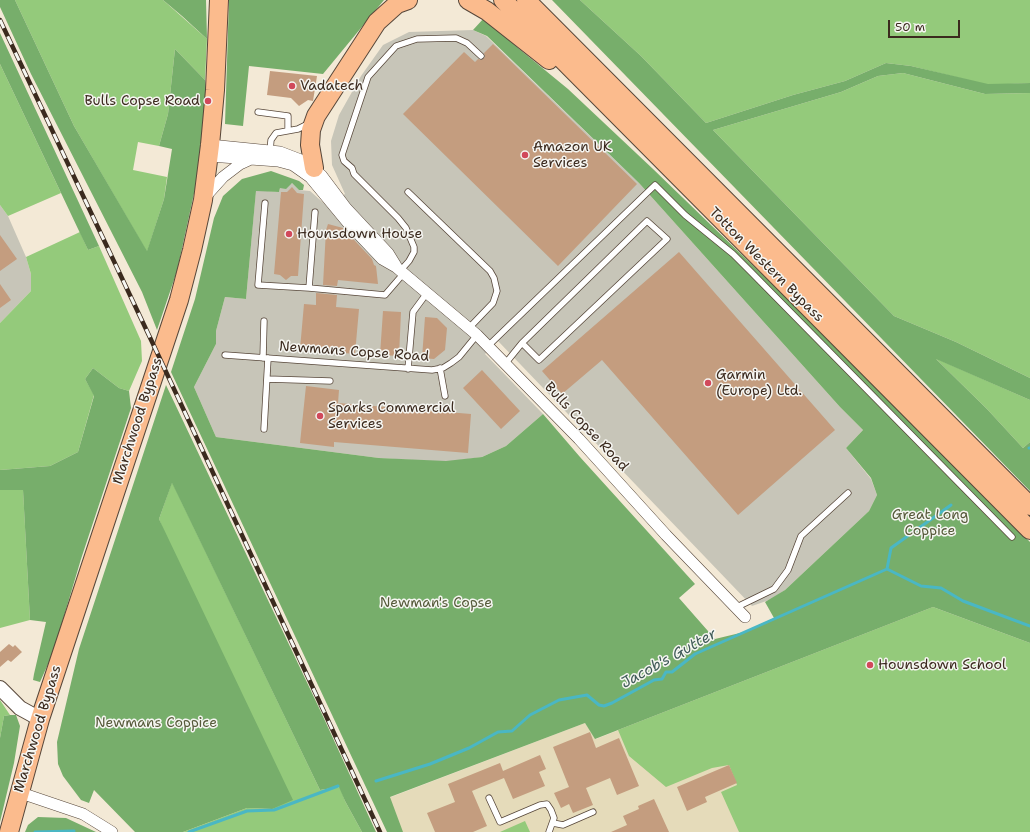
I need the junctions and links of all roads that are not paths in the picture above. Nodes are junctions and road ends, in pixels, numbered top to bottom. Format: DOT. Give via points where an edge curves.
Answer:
graph roads {
  1 [pos="219,0"];
  2 [pos="408,0"];
  3 [pos="468,0"];
  4 [pos="503,0"];
  5 [pos="526,0"];
  6 [pos="480,56"];
  7 [pos="258,112"];
  8 [pos="615,113"];
  9 [pos="316,116"];
  10 [pos="288,130"];
  11 [pos="209,150"];
  12 [pos="270,155"];
  13 [pos="254,158"];
  14 [pos="314,168"];
  15 [pos="408,192"];
  16 [pos="203,200"];
  17 [pos="265,203"];
  18 [pos="315,212"];
  19 [pos="400,270"];
  20 [pos="309,288"];
  21 [pos="427,292"];
  22 [pos="264,321"];
  23 [pos="473,332"];
  24 [pos="522,343"];
  25 [pos="488,346"];
  26 [pos="225,355"];
  27 [pos="266,358"];
  28 [pos="505,364"];
  29 [pos="440,368"];
  30 [pos="408,369"];
  31 [pos="267,379"];
  32 [pos="330,381"];
  33 [pos="445,396"];
  34 [pos="264,429"];
  35 [pos="848,493"];
  36 [pos="1030,506"];
  37 [pos="1030,530"];
  38 [pos="1012,537"];
  39 [pos="737,607"];
  40 [pos="745,617"];
  41 [pos="0,688"];
  42 [pos="40,719"];
  43 [pos="18,792"];
  44 [pos="489,798"];
  45 [pos="593,812"];
  46 [pos="553,823"];
  47 [pos="9,832"];
  48 [pos="112,832"];
  49 [pos="549,832"];
  1 -- 11 [label="main road, Marchwood Bypass"];
  2 -- 9 [label="main road" via="397,4 377,22"];
  3 -- 8 [label="main road" via="487,11"];
  4 -- 8 [label="main road, Totton Western Bypass"];
  5 -- 36 [label="main road, Totton Western Bypass"];
  6 -- 19 [label="lane" via="467,42 456,38 417,39 396,46 368,76 342,151 342,158 354,174 398,218 411,238 414,252"];
  7 -- 10 [label="lane" via="288,116"];
  8 -- 37 [label="main road, Totton Western Bypass"];
  9 -- 10 [label="lane" via="303,127"];
  9 -- 14 [label="main road" via="311,130 310,145"];
  10 -- 12 [label="lane" via="279,132 271,140"];
  11 -- 12 [label="street, Bulls Copse Road"];
  11 -- 13 [label="street, Bulls Copse Road"];
  11 -- 16 [label="main road, Marchwood Bypass"];
  12 -- 13 [label="street, Bulls Copse Road"];
  12 -- 14 [label="street, Bulls Copse Road" via="294,156"];
  12 -- 19 [label="street, Bulls Copse Road" via="294,165 310,177 382,260"];
  13 -- 16 [label="street" via="240,164 223,177"];
  14 -- 19 [label="street, Bulls Copse Road"];
  15 -- 23 [label="lane, Newmans Copse Road" via="490,271 494,278 497,291 493,303"];
  16 -- 42 [label="main road, Marchwood Bypass" via="179,300"];
  17 -- 20 [label="lane" via="258,285"];
  18 -- 20 [label="lane"];
  19 -- 20 [label="lane" via="385,295"];
  19 -- 21 [label="street, Bulls Copse Road"];
  21 -- 23 [label="street, Bulls Copse Road"];
  21 -- 30 [label="lane" via="413,312"];
  22 -- 27 [label="lane, Newmans Copse Road"];
  23 -- 25 [label="street, Bulls Copse Road"];
  23 -- 29 [label="lane, Newmans Copse Road" via="459,357"];
  24 -- 24 [label="lane" via="539,360 667,239 647,221"];
  24 -- 28 [label="lane"];
  25 -- 28 [label="street, Bulls Copse Road"];
  25 -- 38 [label="lane" via="655,185 685,215 746,267"];
  26 -- 27 [label="lane, Newmans Copse Road"];
  27 -- 30 [label="lane, Newmans Copse Road"];
  27 -- 31 [label="lane"];
  28 -- 39 [label="street, Bulls Copse Road"];
  29 -- 30 [label="lane, Newmans Copse Road"];
  29 -- 33 [label="lane"];
  31 -- 32 [label="lane"];
  31 -- 34 [label="lane"];
  35 -- 39 [label="lane" via="801,536 788,570 774,589"];
  39 -- 40 [label="street, Bulls Copse Road"];
  41 -- 42 [label="street" via="20,708"];
  42 -- 43 [label="main road, Marchwood Bypass"];
  43 -- 47 [label="main road, Marchwood Bypass"];
  43 -- 48 [label="street" via="83,814"];
  44 -- 46 [label="lane" via="500,822 547,804 552,810"];
  45 -- 46 [label="lane" via="563,825"];
  46 -- 49 [label="lane"];
}
